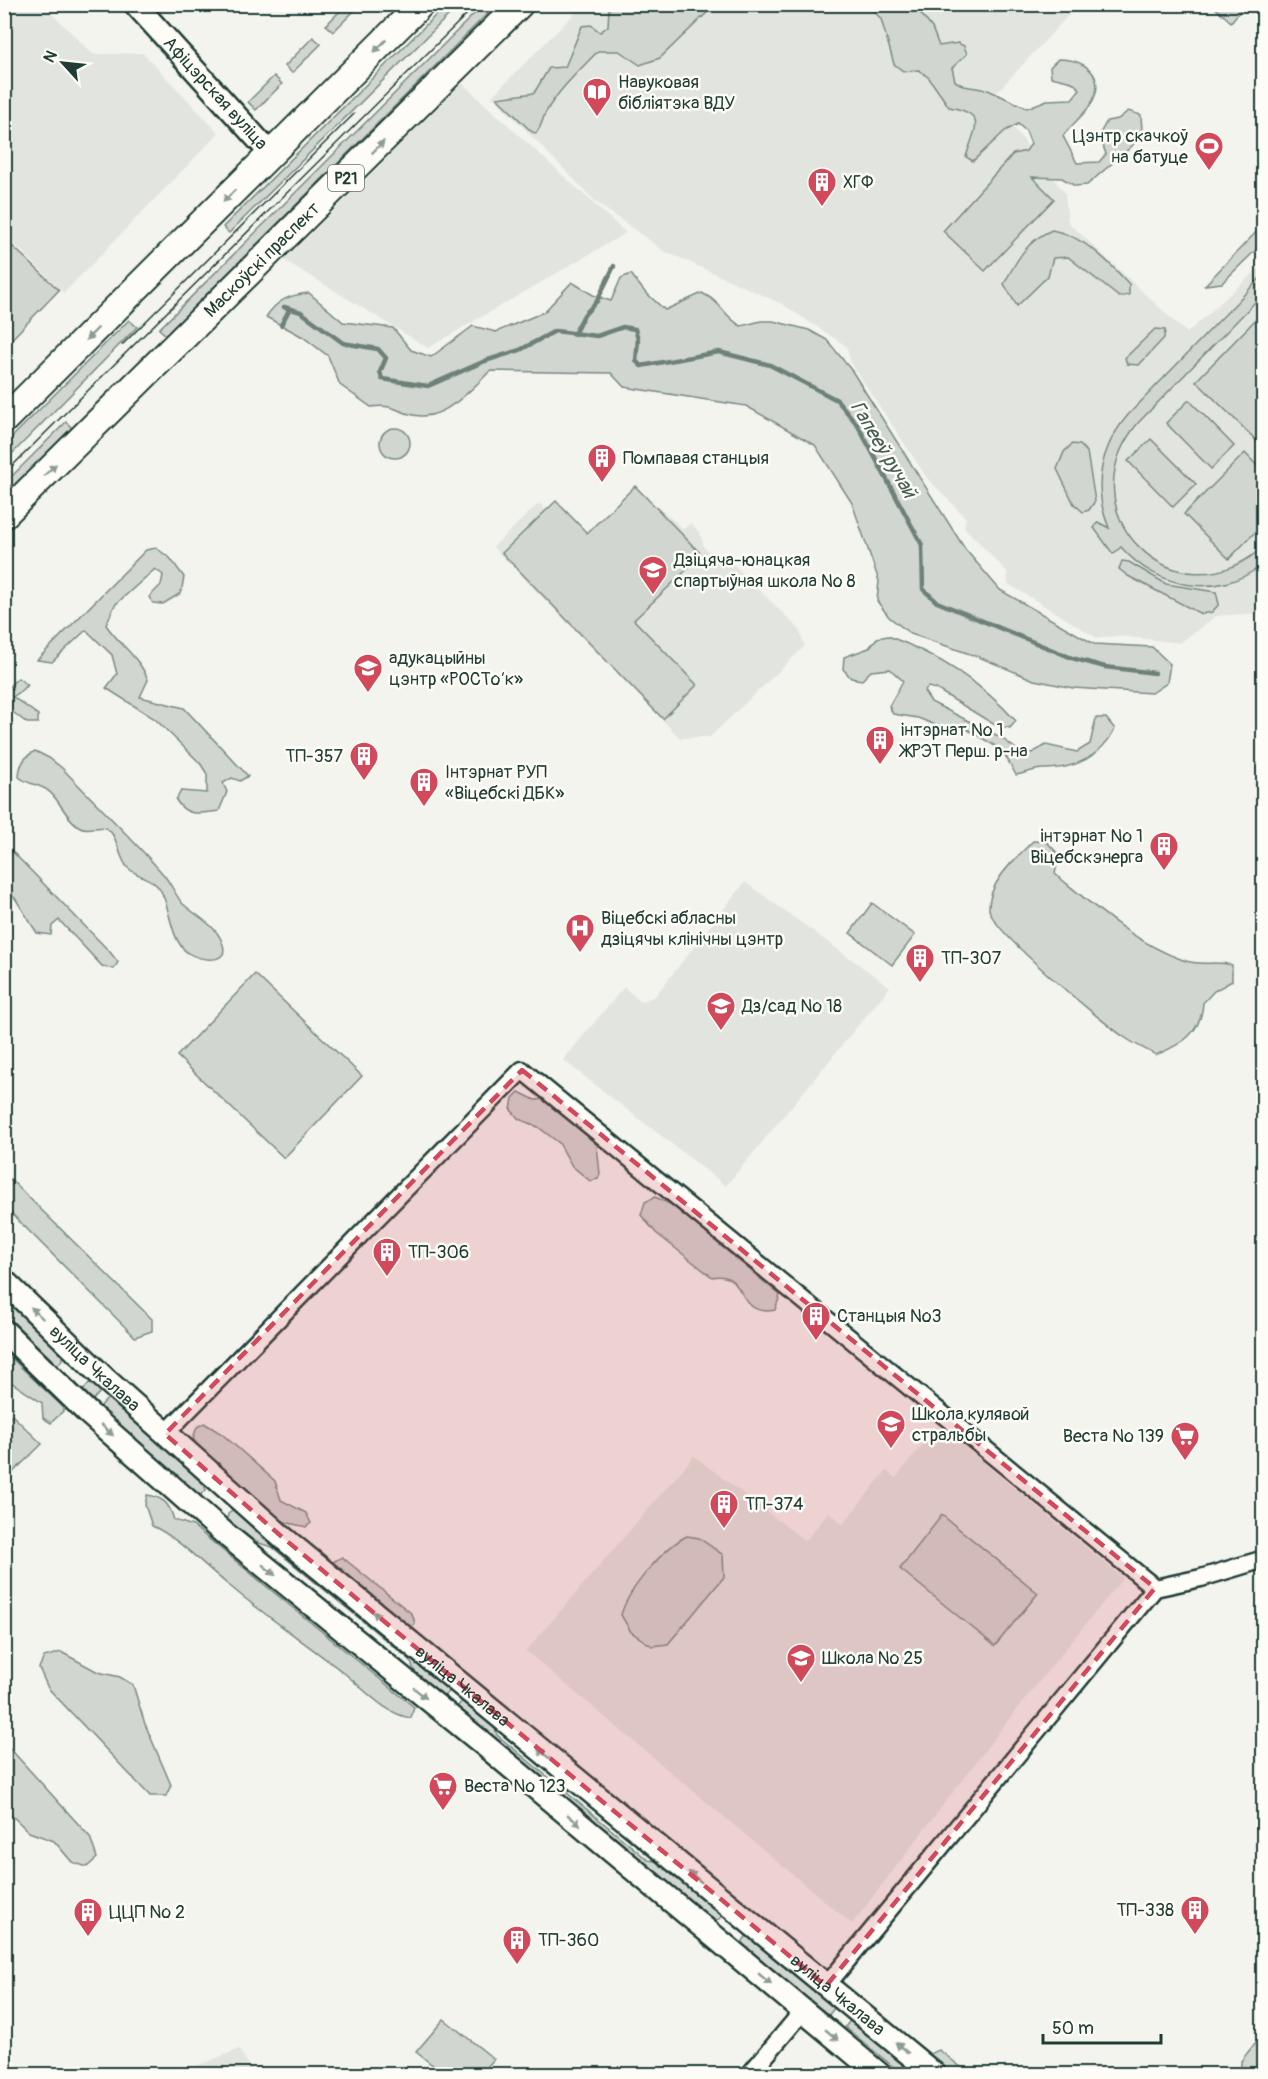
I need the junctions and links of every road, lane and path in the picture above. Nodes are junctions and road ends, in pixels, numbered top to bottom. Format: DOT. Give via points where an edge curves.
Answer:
graph roads {
  1 [pos="135,4"];
  2 [pos="421,4"];
  3 [pos="520,4"];
  4 [pos="271,154"];
  5 [pos="4,420"];
  6 [pos="4,515"];
  7 [pos="4,1281"];
  8 [pos="4,1331"];
  9 [pos="66,1341"];
  10 [pos="42,1367"];
  11 [pos="104,1378"];
  12 [pos="79,1404"];
  13 [pos="165,1434"];
  14 [pos="208,1472"];
  15 [pos="186,1500"];
  16 [pos="246,1506"];
  17 [pos="224,1533"];
  18 [pos="1263,1559"];
  19 [pos="1155,1588"];
  20 [pos="723,1900"];
  21 [pos="700,1926"];
  22 [pos="760,1931"];
  23 [pos="737,1956"];
  24 [pos="826,1986"];
  25 [pos="803,2011"];
  26 [pos="750,2074"];
  27 [pos="879,2074"];
  28 [pos="934,2074"];
  1 -- 4 [label="street, Афіцэрская вуліца"];
  2 -- 4 [label="main road, one-way"];
  6 -- 3 [label="main road, Маскоўскі праспект / Р21, one-way"];
  4 -- 5 [label="main road, one-way"];
  9 -- 7 [label="main road, вуліца Чкалава, one-way"];
  8 -- 10 [label="main road, вуліца Чкалава"];
  9 -- 10 [label="main road" via="72,1358 65,1369 50,1372"];
  9 -- 11 [label="main road, вуліца Чкалава"];
  10 -- 12 [label="main road, вуліца Чкалава"];
  11 -- 12 [label="main road" via="94,1375 80,1381 75,1395"];
  11 -- 13 [label="main road, вуліца Чкалава"];
  12 -- 15 [label="main road, вуліца Чкалава, one-way"];
  13 -- 14 [label="main road, вуліца Чкалава"];
  13 -- 19 [label="street" via="522,1070"];
  14 -- 15 [label="main road" via="213,1482 208,1498 198,1503"];
  14 -- 16 [label="main road, вуліца Чкалава"];
  15 -- 17 [label="main road, вуліца Чкалава"];
  16 -- 17 [label="main road" via="236,1503 223,1509 219,1524"];
  20 -- 16 [label="main road, вуліца Чкалава, one-way"];
  17 -- 21 [label="main road, вуліца Чкалава, one-way"];
  18 -- 19 [label="street"];
  19 -- 24 [label="street"];
  20 -- 21 [label="main road" via="729,1909 725,1924 710,1930"];
  20 -- 22 [label="main road, вуліца Чкалава"];
  21 -- 23 [label="main road, вуліца Чкалава"];
  22 -- 23 [label="main road" via="749,1928 739,1933 734,1947"];
  22 -- 24 [label="main road, вуліца Чкалава"];
  23 -- 25 [label="main road, вуліца Чкалава, one-way"];
  28 -- 24 [label="main road, вуліца Чкалава, one-way"];
  25 -- 26 [label="street"];
  25 -- 27 [label="main road, вуліца Чкалава, one-way"];
}
